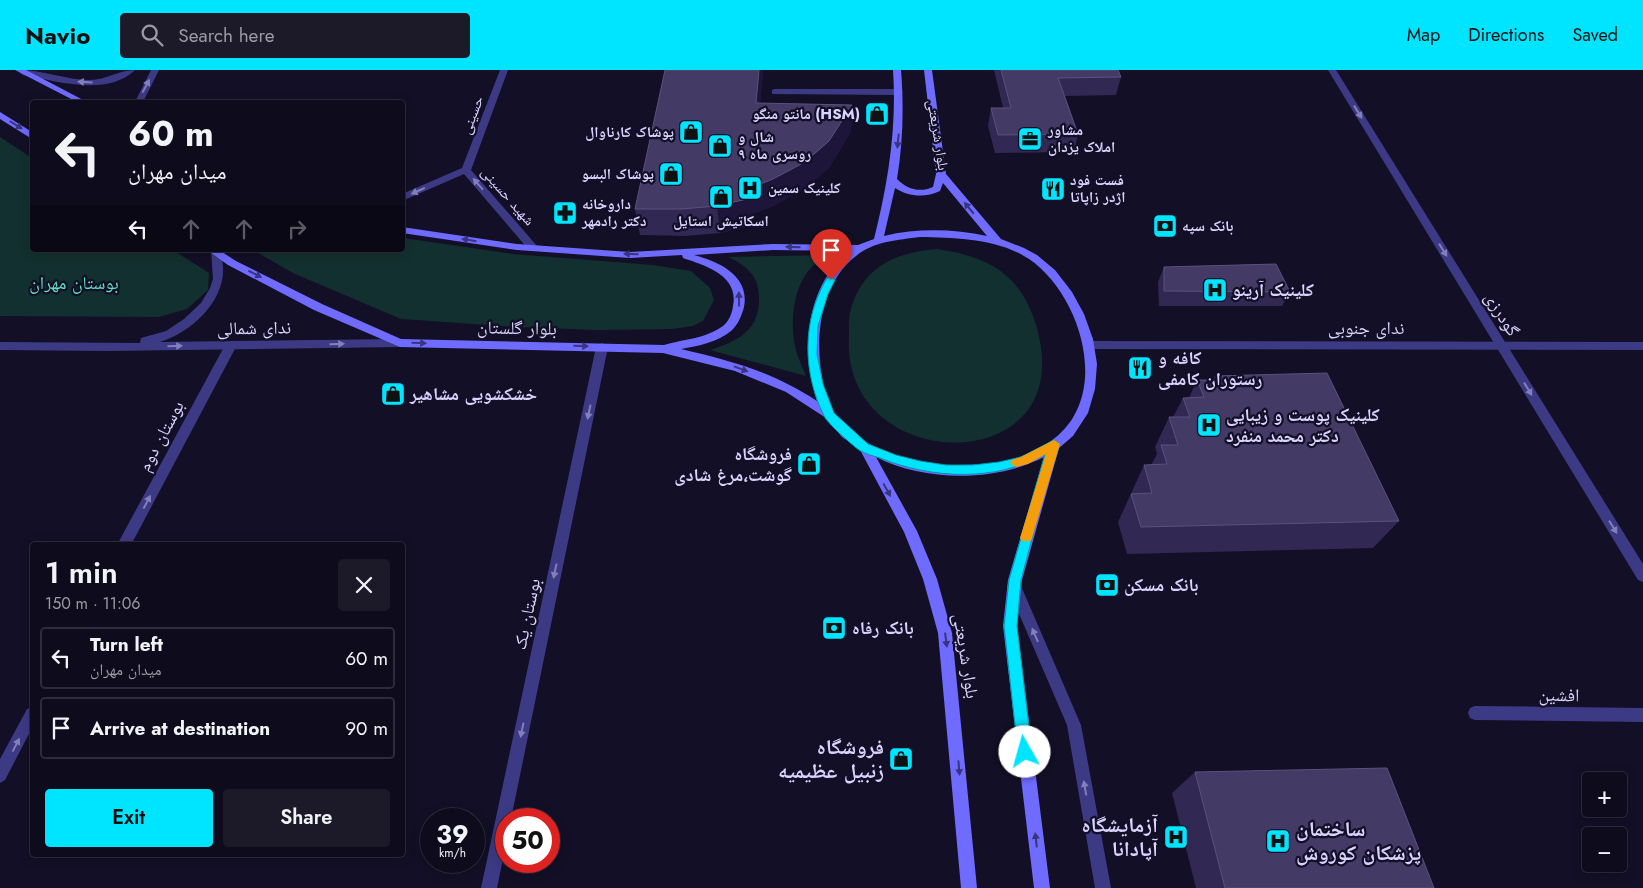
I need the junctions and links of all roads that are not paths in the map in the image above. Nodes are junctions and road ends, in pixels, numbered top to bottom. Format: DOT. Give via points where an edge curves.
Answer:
graph roads {
  1 [pos="130,70"];
  2 [pos="155,70"];
  3 [pos="504,70"];
  4 [pos="897,70"];
  5 [pos="928,70"];
  6 [pos="1332,70"];
  7 [pos="21,71"];
  8 [pos="775,92"];
  9 [pos="899,92"];
  10 [pos="79,100"];
  11 [pos="140,100"];
  12 [pos="0,115"];
  13 [pos="30,135"];
  14 [pos="466,170"];
  15 [pos="941,174"];
  16 [pos="893,181"];
  17 [pos="405,197"];
  18 [pos="405,230"];
  19 [pos="878,241"];
  20 [pos="997,242"];
  21 [pos="532,248"];
  22 [pos="860,248"];
  23 [pos="213,252"];
  24 [pos="215,252"];
  25 [pos="678,253"];
  26 [pos="400,343"];
  27 [pos="231,345"];
  28 [pos="1089,345"];
  29 [pos="0,346"];
  30 [pos="1501,346"];
  31 [pos="1643,346"];
  32 [pos="108,347"];
  33 [pos="602,347"];
  34 [pos="663,349"];
  35 [pos="829,415"];
  36 [pos="1054,444"];
  37 [pos="864,447"];
  38 [pos="126,542"];
  39 [pos="1643,576"];
  40 [pos="1014,586"];
  41 [pos="1475,713"];
  42 [pos="1643,715"];
  43 [pos="30,718"];
  44 [pos="0,775"];
  45 [pos="489,888"];
  46 [pos="969,888"];
  47 [pos="1042,888"];
  48 [pos="1103,888"];
  1 -- 7 [label="street, one-way" via="111,80 84,83"];
  11 -- 2 [label="street, one-way"];
  3 -- 14 [label="street, حسینی"];
  4 -- 9 [label="main road, بلوار شریعتی"];
  5 -- 15 [label="main road, بلوار شریعتی"];
  6 -- 30 [label="street, گودرزی, one-way"];
  7 -- 10 [label="main road"];
  8 -- 9 [label="street"];
  9 -- 16 [label="main road, بلوار شریعتی, one-way" via="899,136"];
  12 -- 13 [label="main road, one-way"];
  14 -- 17 [label="street, شهید حسینی, one-way"];
  21 -- 14 [label="street, شهید حسینی, one-way"];
  15 -- 16 [label="main road" via="937,189 932,192 909,192 900,189"];
  20 -- 15 [label="main road, بلوار شریعتی, one-way"];
  16 -- 19 [label="main road, بلوار شریعتی"];
  21 -- 18 [label="main road, one-way"];
  19 -- 20 [label="main road" via="942,234"];
  19 -- 22 [label="main road"];
  20 -- 28 [label="main road" via="1033,256 1050,270 1078,309"];
  25 -- 21 [label="main road, one-way" via="630,255"];
  22 -- 25 [label="main road, one-way" via="773,247"];
  22 -- 35 [label="main road" via="838,267 823,294 813,326 812,354"];
  23 -- 32 [label="street, ندای شمالی" via="219,276 216,289 196,315 161,338"];
  24 -- 26 [label="main road, بلوار گلستان, one-way" via="318,307"];
  34 -- 25 [label="main road, one-way" via="705,340 728,328 739,307 739,291 730,275 704,260"];
  27 -- 26 [label="street, ندای شمالی, one-way"];
  26 -- 33 [label="main road, بلوار گلستان, one-way"];
  32 -- 27 [label="street, ندای شمالی, one-way"];
  38 -- 27 [label="street, بوستان دوم, one-way"];
  28 -- 30 [label="street, ندای جنوبی"];
  28 -- 36 [label="main road" via="1086,401 1068,433"];
  29 -- 32 [label="street, ندای شمالی"];
  30 -- 31 [label="street, ندای جنوبی"];
  30 -- 39 [label="street, گودرزی, one-way"];
  33 -- 34 [label="main road, بلوار گلستان"];
  33 -- 45 [label="street, بوستان یک, one-way"];
  34 -- 35 [label="main road, بلوار گلستان, one-way" via="738,367 790,389"];
  35 -- 37 [label="main road, بلوار گلستان"];
  36 -- 37 [label="main road" via="1024,461 973,469 920,466"];
  36 -- 40 [label="main road"];
  37 -- 46 [label="main road, بلوار شریعتی, one-way" via="910,531 930,578 946,633"];
  47 -- 40 [label="main road, one-way" via="1010,626"];
  48 -- 40 [label="street, one-way" via="1074,724"];
  41 -- 42 [label="street, افشین"];
  44 -- 43 [label="street, one-way"];
}
